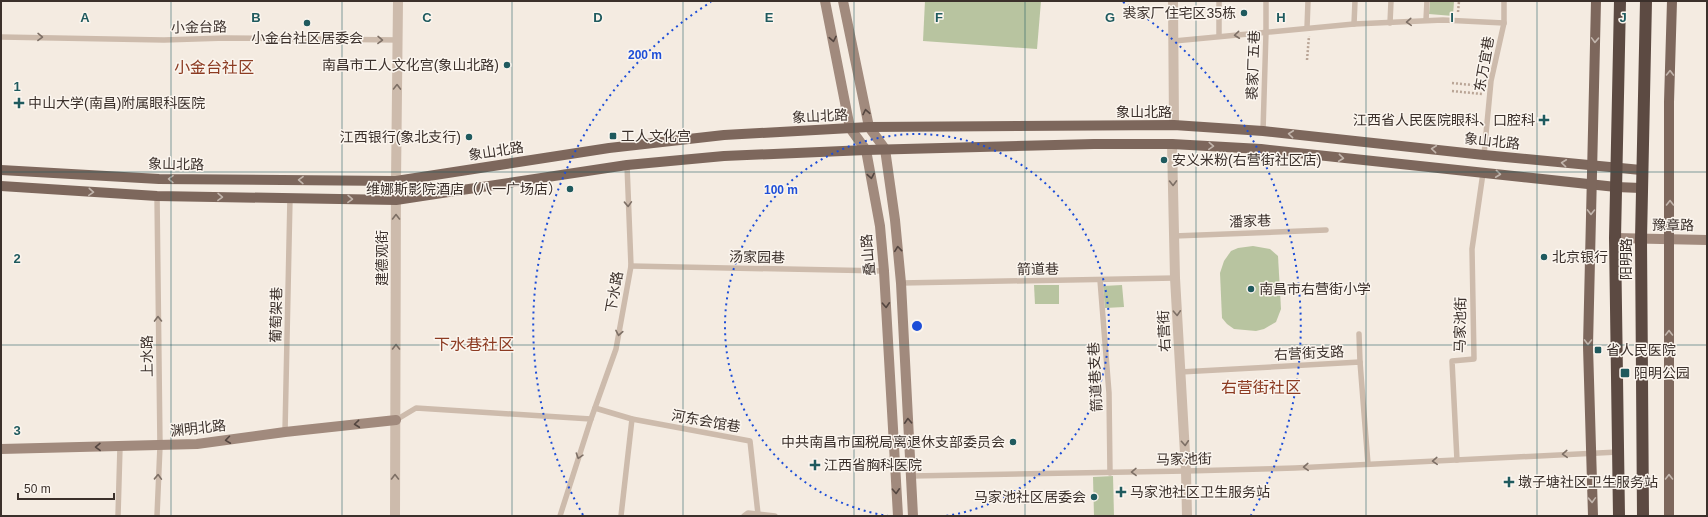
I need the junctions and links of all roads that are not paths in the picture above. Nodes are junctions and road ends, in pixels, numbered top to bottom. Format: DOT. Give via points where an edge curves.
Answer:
graph roads {
  1 [pos="398,1"];
  2 [pos="825,1"];
  3 [pos="844,1"];
  4 [pos="1173,1"];
  5 [pos="1219,1"];
  6 [pos="1266,1"];
  7 [pos="1308,1"];
  8 [pos="1355,1"];
  9 [pos="1392,1"];
  10 [pos="1427,1"];
  11 [pos="1504,1"];
  12 [pos="1596,1"];
  13 [pos="1620,1"];
  14 [pos="1646,1"];
  15 [pos="1672,1"];
  16 [pos="1426,20"];
  17 [pos="1390,22"];
  18 [pos="1504,23"];
  19 [pos="1354,24"];
  20 [pos="1308,28"];
  21 [pos="1266,32"];
  22 [pos="1,36"];
  23 [pos="1219,36"];
  24 [pos="398,40"];
  25 [pos="1174,41"];
  26 [pos="1174,125"];
  27 [pos="869,127"];
  28 [pos="850,128"];
  29 [pos="1262,130"];
  30 [pos="1172,144"];
  31 [pos="885,149"];
  32 [pos="866,150"];
  33 [pos="1484,155"];
  34 [pos="627,165"];
  35 [pos="1592,166"];
  36 [pos="1616,168"];
  37 [pos="1,170"];
  38 [pos="1641,170"];
  39 [pos="1483,173"];
  40 [pos="396,181"];
  41 [pos="1591,185"];
  42 [pos="1,186"];
  43 [pos="1616,187"];
  44 [pos="1641,188"];
  45 [pos="157,196"];
  46 [pos="290,198"];
  47 [pos="396,200"];
  48 [pos="1326,230"];
  49 [pos="1174,236"];
  50 [pos="1615,238"];
  51 [pos="1641,239"];
  52 [pos="1670,239"];
  53 [pos="1707,240"];
  54 [pos="631,266"];
  55 [pos="884,271"];
  56 [pos="1175,278"];
  57 [pos="1100,280"];
  58 [pos="902,283"];
  59 [pos="1359,334"];
  60 [pos="1360,362"];
  61 [pos="1180,372"];
  62 [pos="595,408"];
  63 [pos="590,419"];
  64 [pos="632,419"];
  65 [pos="396,420"];
  66 [pos="286,432"];
  67 [pos="160,446"];
  68 [pos="120,447"];
  69 [pos="1,449"];
  70 [pos="1618,452"];
  71 [pos="1591,453"];
  72 [pos="1458,460"];
  73 [pos="1368,464"];
  74 [pos="1186,471"];
  75 [pos="1110,473"];
  76 [pos="911,476"];
  77 [pos="758,514"];
  78 [pos="118,516"];
  79 [pos="157,516"];
  80 [pos="395,516"];
  81 [pos="560,516"];
  82 [pos="621,516"];
  83 [pos="744,516"];
  84 [pos="775,516"];
  85 [pos="898,516"];
  86 [pos="913,516"];
  87 [pos="1187,516"];
  88 [pos="1593,516"];
  89 [pos="1619,516"];
  90 [pos="1643,516"];
  91 [pos="1669,516"];
  1 -- 24 [label="street, 建德观街"];
  2 -- 28 [label="main road, 叠山路, one-way"];
  27 -- 3 [label="main road, one-way"];
  4 -- 25 [label="street"];
  5 -- 23 [label="lane"];
  6 -- 21 [label="lane, 裘家厂五巷"];
  7 -- 20 [label="lane"];
  8 -- 19 [label="lane"];
  9 -- 17 [label="lane"];
  10 -- 16 [label="lane"];
  11 -- 18 [label="lane, 东万宜巷"];
  12 -- 35 [label="main road, one-way"];
  13 -- 36 [label="highway, 阳明路"];
  14 -- 38 [label="highway, 阳明路"];
  52 -- 15 [label="main road, one-way"];
  16 -- 17 [label="lane, one-way"];
  16 -- 18 [label="lane"];
  17 -- 19 [label="lane"];
  18 -- 33 [label="lane, 东万宜巷" via="1491,87"];
  19 -- 20 [label="lane"];
  20 -- 21 [label="lane"];
  21 -- 23 [label="lane, one-way"];
  21 -- 29 [label="lane, 裘家厂五巷"];
  22 -- 24 [label="lane, 小金台路, one-way" via="164,40"];
  23 -- 25 [label="lane"];
  40 -- 24 [label="street, 建德观街, one-way"];
  25 -- 26 [label="street"];
  26 -- 27 [label="main road, 象山北路"];
  26 -- 29 [label="main road, 象山北路"];
  27 -- 28 [label="main road, 象山北路"];
  27 -- 31 [label="main road"];
  28 -- 32 [label="main road, 叠山路"];
  28 -- 40 [label="main road, 象山北路" via="724,135 609,148"];
  33 -- 29 [label="main road, 象山北路, one-way"];
  30 -- 31 [label="main road"];
  30 -- 39 [label="main road, one-way" via="1260,149"];
  30 -- 49 [label="street, 右营街, one-way"];
  31 -- 32 [label="main road"];
  58 -- 31 [label="main road, one-way"];
  32 -- 34 [label="main road" via="724,156"];
  32 -- 55 [label="main road, 叠山路, one-way" via="880,226"];
  35 -- 33 [label="main road, 象山北路, one-way"];
  34 -- 47 [label="main road"];
  34 -- 54 [label="lane, 下水路, one-way"];
  35 -- 36 [label="main road, 象山北路"];
  35 -- 41 [label="main road"];
  36 -- 38 [label="main road, 象山北路"];
  36 -- 43 [label="highway, 阳明路"];
  40 -- 37 [label="main road, 象山北路, one-way" via="159,178"];
  38 -- 44 [label="highway, 阳明路"];
  39 -- 41 [label="main road, one-way"];
  39 -- 72 [label="lane, 马家池街" via="1472,249 1474,359 1452,361"];
  40 -- 47 [label="street, 建德观街"];
  41 -- 43 [label="main road"];
  41 -- 71 [label="main road, one-way" via="1588,346"];
  42 -- 45 [label="main road, one-way"];
  43 -- 44 [label="main road"];
  43 -- 50 [label="highway, 阳明路"];
  44 -- 51 [label="highway, 阳明路"];
  45 -- 46 [label="main road, one-way"];
  67 -- 45 [label="lane, 上水路, one-way"];
  46 -- 47 [label="main road, one-way"];
  46 -- 66 [label="lane, 葡萄架巷"];
  65 -- 47 [label="street, 建德观街, one-way"];
  48 -- 49 [label="lane, 潘家巷"];
  49 -- 56 [label="street, 右营街"];
  50 -- 51 [label="main road, 豫章路"];
  50 -- 70 [label="highway, 阳明路"];
  51 -- 52 [label="main road, 豫章路"];
  51 -- 90 [label="highway, 阳明路"];
  52 -- 53 [label="main road, 豫章路"];
  91 -- 52 [label="main road, one-way"];
  54 -- 55 [label="lane, 汤家园巷"];
  54 -- 62 [label="lane, 下水路, one-way" via="616,349"];
  55 -- 85 [label="main road, 叠山路, one-way"];
  56 -- 57 [label="lane, 箭道巷"];
  56 -- 61 [label="street, 右营街, one-way"];
  57 -- 58 [label="lane, 箭道巷"];
  57 -- 75 [label="lane, 箭道巷支巷" via="1109,393"];
  76 -- 58 [label="main road, one-way"];
  59 -- 60 [label="lane"];
  60 -- 61 [label="lane, 右营街支路"];
  60 -- 73 [label="lane, 右营街支路"];
  61 -- 74 [label="street, 右营街, one-way"];
  62 -- 63 [label="lane, 下水路"];
  62 -- 64 [label="lane, 河东会馆巷"];
  63 -- 65 [label="lane" via="416,408"];
  63 -- 81 [label="lane, 下水路, one-way"];
  64 -- 77 [label="lane, 河东会馆巷" via="750,441"];
  64 -- 82 [label="lane"];
  65 -- 66 [label="main road, 渊明北路, one-way"];
  80 -- 65 [label="street, 建德观街, one-way"];
  66 -- 67 [label="main road, 渊明北路, one-way" via="197,444"];
  67 -- 68 [label="main road, 渊明北路"];
  79 -- 67 [label="lane, 上水路, one-way"];
  68 -- 69 [label="main road, 渊明北路, one-way"];
  68 -- 78 [label="lane"];
  70 -- 71 [label="lane, 马家池街"];
  70 -- 89 [label="highway, 阳明路"];
  71 -- 72 [label="lane, 马家池街, one-way"];
  71 -- 88 [label="main road, one-way"];
  72 -- 73 [label="lane, 马家池街, one-way"];
  73 -- 74 [label="lane, 马家池街, one-way"];
  74 -- 75 [label="lane, 马家池街, one-way"];
  74 -- 87 [label="street, 右营街"];
  75 -- 76 [label="lane, 马家池街"];
  76 -- 86 [label="main road"];
  77 -- 83 [label="lane" via="748,512"];
  77 -- 84 [label="lane"];
}
